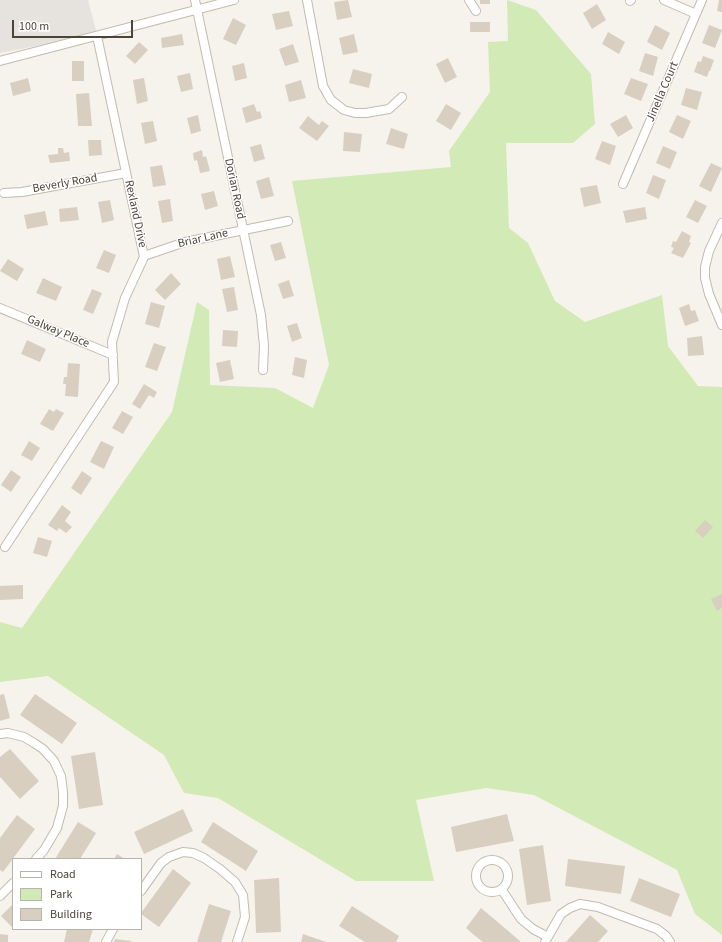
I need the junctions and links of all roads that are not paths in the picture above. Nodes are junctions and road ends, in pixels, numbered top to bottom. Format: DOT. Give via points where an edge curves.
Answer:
graph roads {
  1 [pos="195,0"];
  2 [pos="234,0"];
  3 [pos="307,0"];
  4 [pos="469,0"];
  5 [pos="664,0"];
  6 [pos="702,0"];
  7 [pos="197,9"];
  8 [pos="476,11"];
  9 [pos="696,14"];
  10 [pos="97,36"];
  11 [pos="0,61"];
  12 [pos="402,97"];
  13 [pos="126,173"];
  14 [pos="624,184"];
  15 [pos="4,193"];
  16 [pos="288,221"];
  17 [pos="722,223"];
  18 [pos="243,230"];
  19 [pos="144,256"];
  20 [pos="2,308"];
  21 [pos="722,324"];
  22 [pos="113,355"];
  23 [pos="263,370"];
  24 [pos="5,548"];
  25 [pos="0,734"];
  26 [pos="37,858"];
  27 [pos="12,884"];
  28 [pos="142,890"];
  29 [pos="502,890"];
  30 [pos="0,896"];
  31 [pos="112,930"];
  32 [pos="546,940"];
  33 [pos="106,942"];
  34 [pos="237,942"];
  35 [pos="670,942"];
  1 -- 7 [label="street, Dorian Road"];
  2 -- 7 [label="street"];
  3 -- 12 [label="street" via="323,86 335,104 349,112 366,113 389,109"];
  4 -- 8 [label="street"];
  5 -- 9 [label="street"];
  6 -- 9 [label="street, Jinella Court"];
  7 -- 10 [label="street"];
  7 -- 18 [label="street, Dorian Road"];
  9 -- 14 [label="street, Jinella Court"];
  10 -- 11 [label="street"];
  10 -- 13 [label="street, Rexland Drive"];
  13 -- 15 [label="street, Beverly Road"];
  13 -- 19 [label="street, Rexland Drive"];
  16 -- 18 [label="street, Briar Lane"];
  17 -- 21 [label="street" via="709,251 705,267 709,294"];
  18 -- 19 [label="street, Briar Lane" via="185,242"];
  18 -- 23 [label="street, Dorian Road" via="261,315"];
  19 -- 22 [label="street, Rexland Drive" via="125,298 112,342"];
  20 -- 22 [label="street, Galway Place"];
  22 -- 24 [label="street, Rexland Drive" via="114,382"];
  25 -- 26 [label="street" via="8,733 24,738 43,749 54,761 62,776 63,806 57,828"];
  27 -- 30 [label="street"];
  28 -- 34 [label="street" via="161,863 169,857 183,852 204,858 235,882 243,896 245,917"];
  29 -- 32 [label="street" via="521,919"];
  31 -- 33 [label="street"];
  32 -- 35 [label="street" via="565,911 585,904 657,929"];
}
